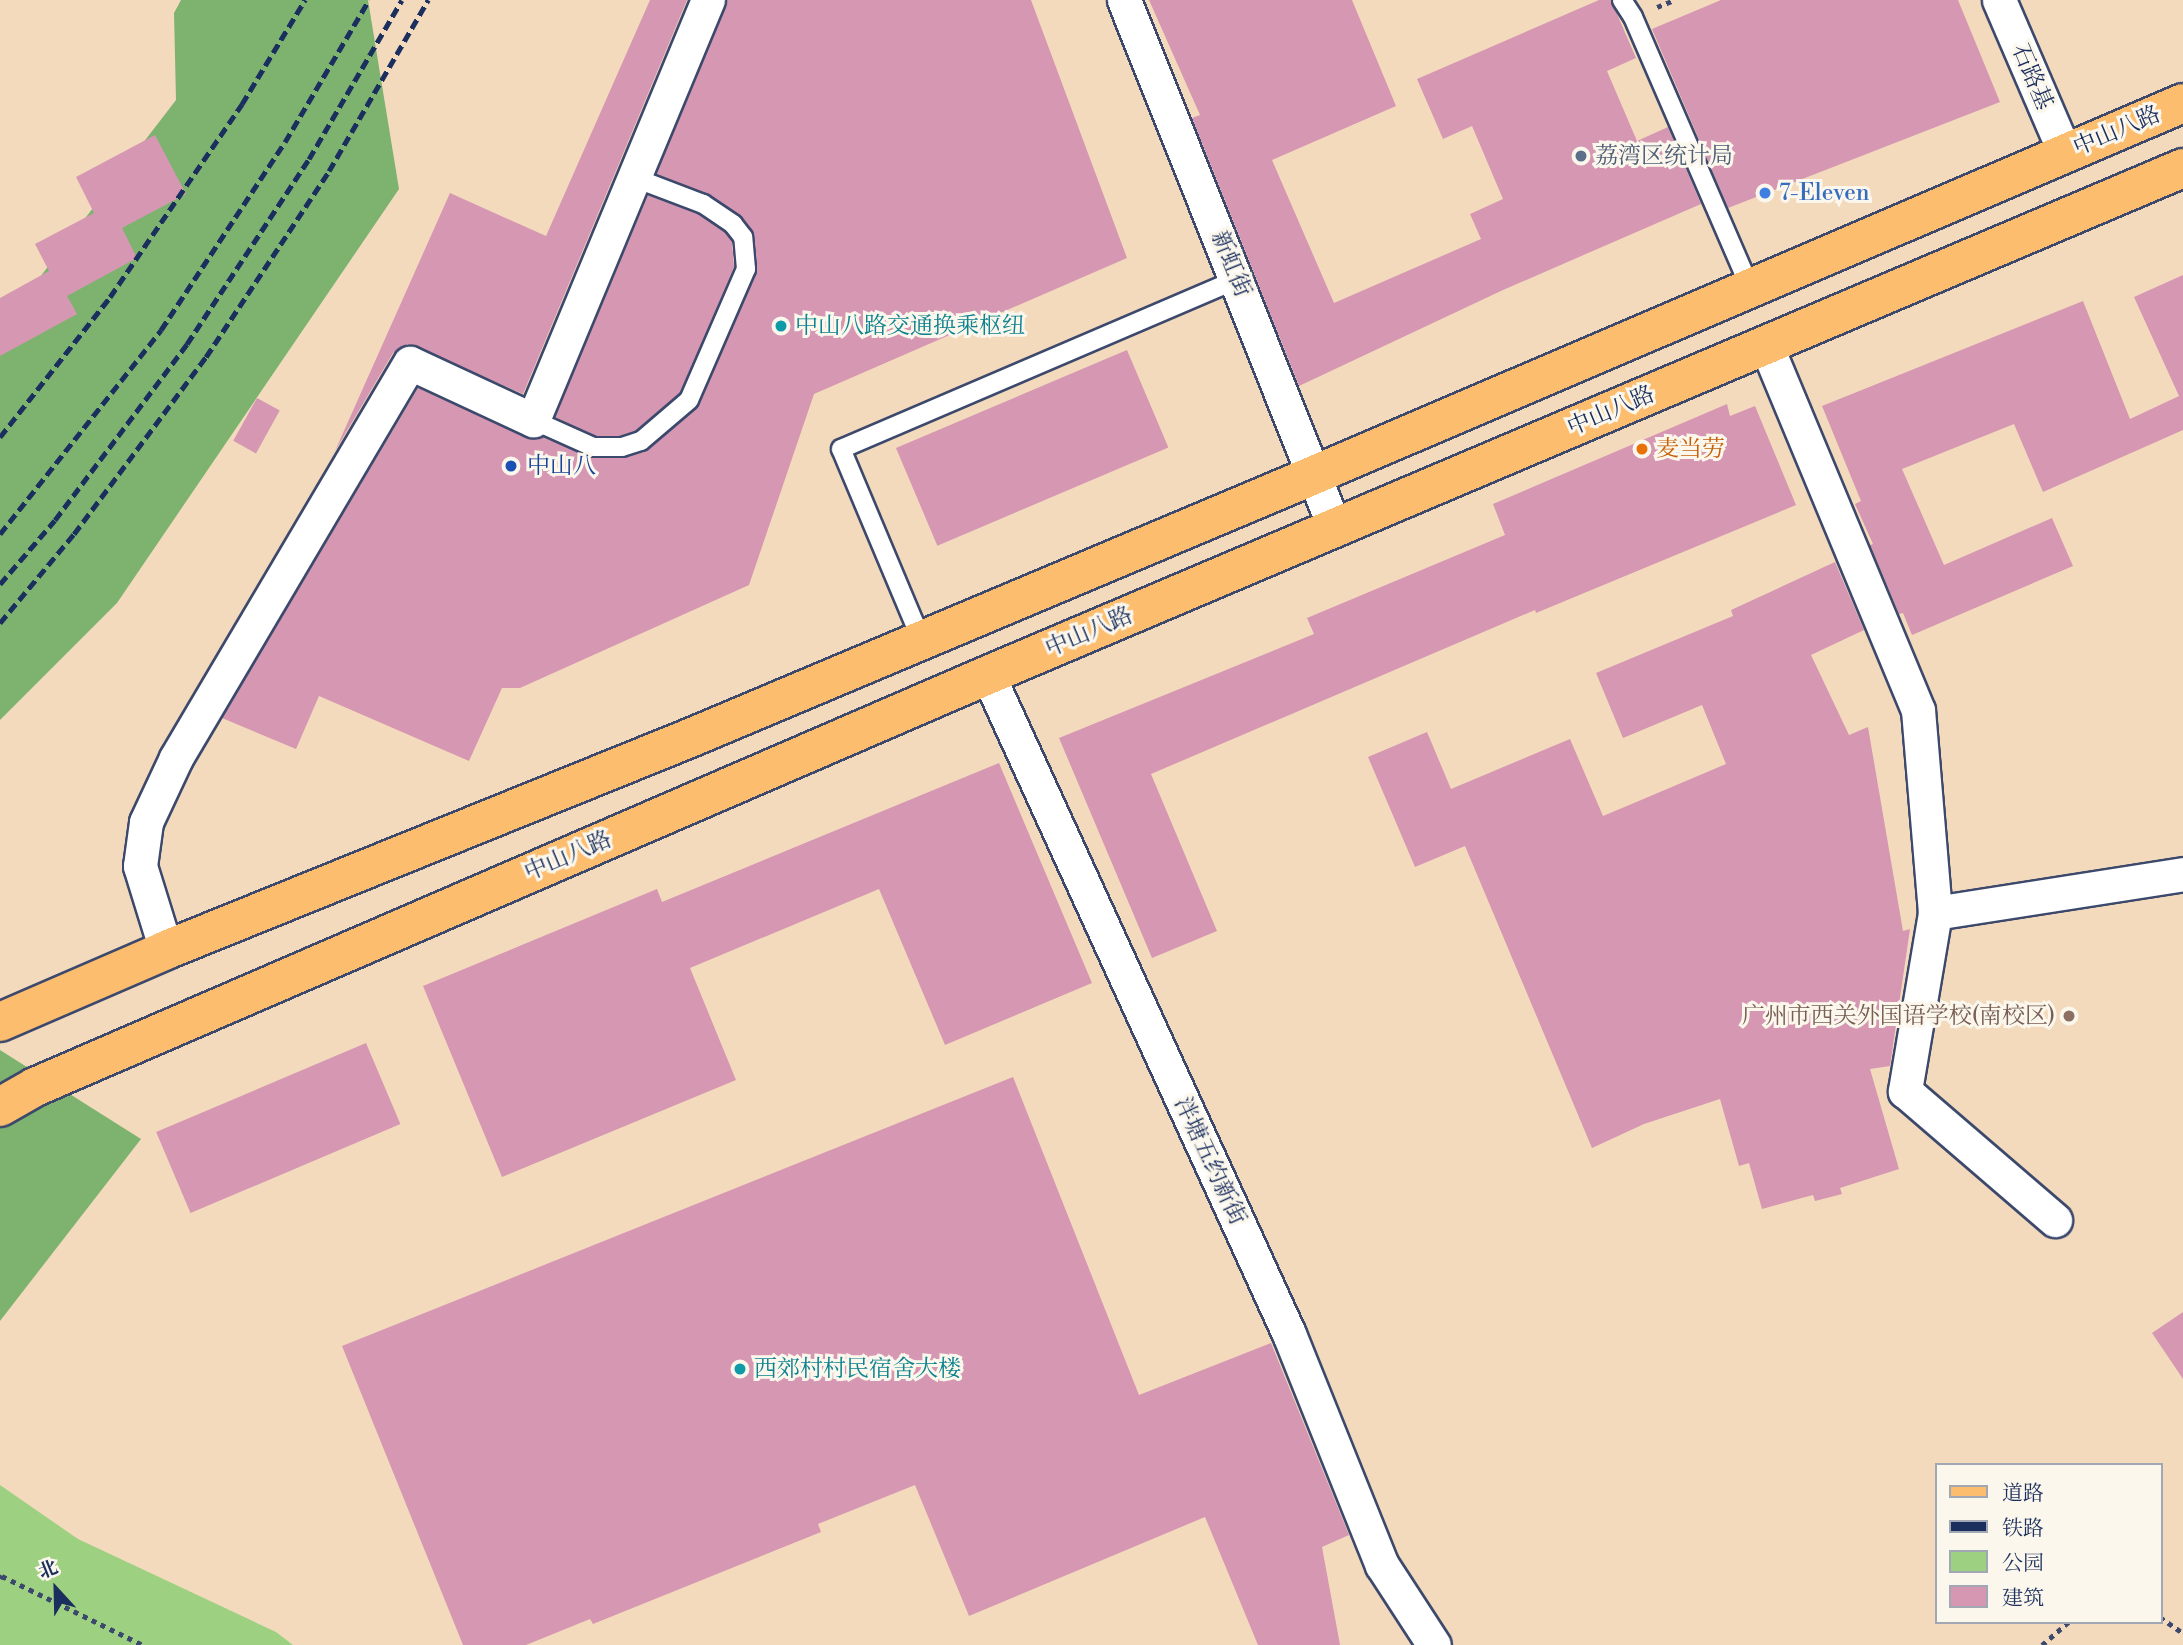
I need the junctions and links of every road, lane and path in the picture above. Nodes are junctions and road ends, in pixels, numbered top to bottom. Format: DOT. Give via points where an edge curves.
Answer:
graph roads {
  1 [pos="708,0"];
  2 [pos="1124,0"];
  3 [pos="1622,0"];
  4 [pos="1998,0"];
  5 [pos="2183,103"];
  6 [pos="2065,153"];
  7 [pos="2183,168"];
  8 [pos="635,178"];
  9 [pos="1237,279"];
  10 [pos="1750,288"];
  11 [pos="1766,345"];
  12 [pos="533,421"];
  13 [pos="1314,475"];
  14 [pos="1335,529"];
  15 [pos="921,639"];
  16 [pos="988,675"];
  17 [pos="2183,874"];
  18 [pos="1936,914"];
  19 [pos="166,950"];
  20 [pos="0,1022"];
  21 [pos="0,1107"];
  22 [pos="2055,1220"];
  23 [pos="1,1576"];
  24 [pos="2162,1618"];
  25 [pos="2066,1624"];
  26 [pos="2183,1633"];
  27 [pos="143,1645"];
  28 [pos="1434,1645"];
  29 [pos="2042,1645"];
  1 -- 8 [label="street"];
  2 -- 9 [label="street, 新虹街"];
  3 -- 10 [label="lane"];
  4 -- 6 [label="street, 石路基"];
  5 -- 6 [label="main road, 中山八路"];
  6 -- 10 [label="main road, 中山八路"];
  7 -- 11 [label="main road, 中山八路"];
  8 -- 12 [label="street"];
  8 -- 12 [label="lane" via="703,204 733,224 743,237 746,269 689,400 641,441 622,447 593,447"];
  9 -- 13 [label="street, 新虹街"];
  9 -- 15 [label="lane" via="841,449"];
  10 -- 13 [label="main road, 中山八路"];
  11 -- 14 [label="main road, 中山八路"];
  11 -- 18 [label="street" via="1918,710"];
  12 -- 19 [label="street" via="410,363 176,758 146,822 140,866"];
  13 -- 14 [label="street, 新虹街"];
  13 -- 15 [label="main road, 中山八路"];
  14 -- 16 [label="main road, 中山八路"];
  15 -- 19 [label="main road, 中山八路" via="690,738"];
  16 -- 21 [label="main road, 中山八路" via="48,1082"];
  16 -- 28 [label="street, 泮塘五约新街" via="1289,1334 1382,1565"];
  17 -- 18 [label="street"];
  18 -- 22 [label="street" via="1905,1091"];
  19 -- 20 [label="main road, 中山八路"];
  23 -- 27 [label="path"];
  24 -- 26 [label="path"];
  25 -- 29 [label="path"];
}
